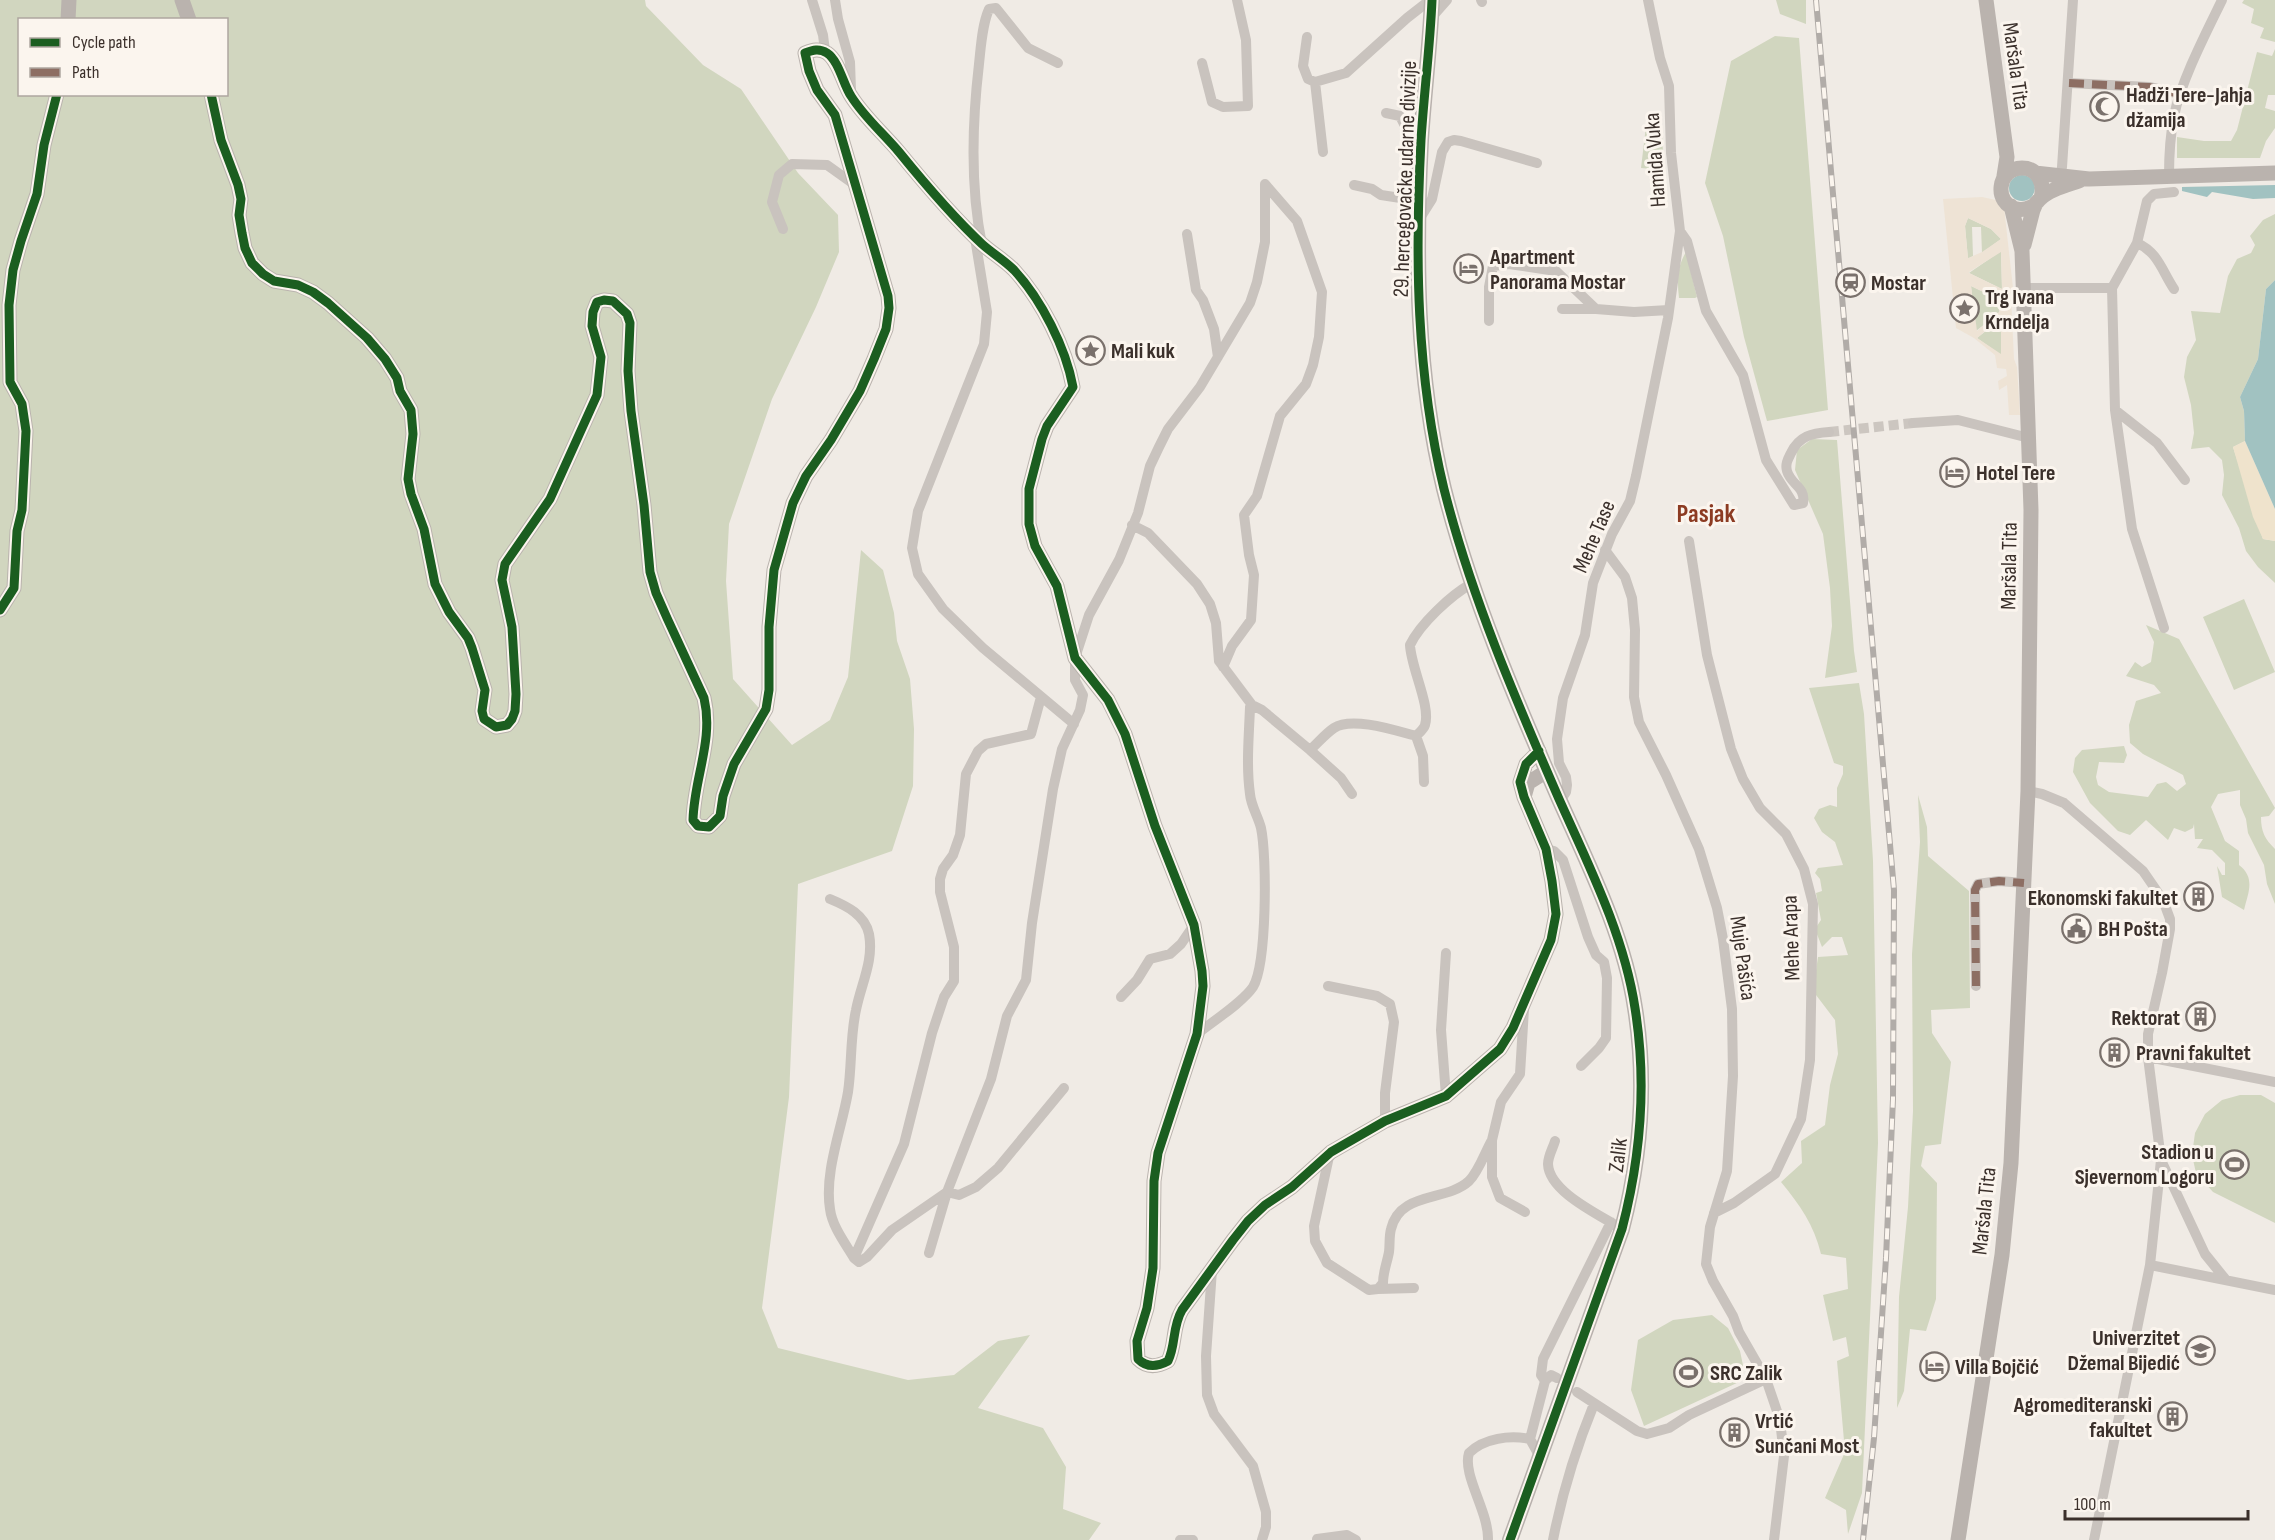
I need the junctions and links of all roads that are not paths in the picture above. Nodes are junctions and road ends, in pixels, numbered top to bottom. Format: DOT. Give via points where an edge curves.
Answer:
graph roads {
  1 [pos="69,0"];
  2 [pos="183,0"];
  3 [pos="812,0"];
  4 [pos="835,0"];
  5 [pos="1237,0"];
  6 [pos="1431,0"];
  7 [pos="1447,0"];
  8 [pos="1648,0"];
  9 [pos="1986,0"];
  10 [pos="2073,0"];
  11 [pos="2222,0"];
  12 [pos="68,18"];
  13 [pos="188,18"];
  14 [pos="1432,18"];
  15 [pos="1307,37"];
  16 [pos="825,51"];
  17 [pos="1058,63"];
  18 [pos="1202,63"];
  19 [pos="1314,82"];
  20 [pos="2068,83"];
  21 [pos="2181,94"];
  22 [pos="56,96"];
  23 [pos="211,96"];
  24 [pos="851,96"];
  25 [pos="1386,113"];
  26 [pos="2004,138"];
  27 [pos="1416,139"];
  28 [pos="1323,152"];
  29 [pos="1537,162"];
  30 [pos="2029,170"];
  31 [pos="2275,173"];
  32 [pos="2004,176"];
  33 [pos="2056,176"];
  34 [pos="2169,176"];
  35 [pos="2089,179"];
  36 [pos="1354,185"];
  37 [pos="857,187"];
  38 [pos="2174,192"];
  39 [pos="2038,201"];
  40 [pos="2011,206"];
  41 [pos="1419,221"];
  42 [pos="783,230"];
  43 [pos="1680,231"];
  44 [pos="1187,234"];
  45 [pos="979,241"];
  46 [pos="2137,243"];
  47 [pos="2022,251"];
  48 [pos="2024,288"];
  49 [pos="2112,288"];
  50 [pos="2174,289"];
  51 [pos="1562,309"];
  52 [pos="1596,309"];
  53 [pos="1668,314"];
  54 [pos="1489,321"];
  55 [pos="1218,357"];
  56 [pos="2115,410"];
  57 [pos="1913,423"];
  58 [pos="1829,432"];
  59 [pos="2029,438"];
  60 [pos="2185,480"];
  61 [pos="1132,525"];
  62 [pos="1689,541"];
  63 [pos="1605,550"];
  64 [pos="1471,584"];
  65 [pos="0,610"];
  66 [pos="2164,628"];
  67 [pos="1075,658"];
  68 [pos="1223,667"];
  69 [pos="1041,698"];
  70 [pos="1251,705"];
  71 [pos="1074,724"];
  72 [pos="1416,736"];
  73 [pos="1310,750"];
  74 [pos="1539,751"];
  75 [pos="1547,771"];
  76 [pos="1425,782"];
  77 [pos="2028,791"];
  78 [pos="1352,794"];
  79 [pos="1524,797"];
  80 [pos="1560,801"];
  81 [pos="1546,849"];
  82 [pos="2024,883"];
  83 [pos="830,899"];
  84 [pos="1194,925"];
  85 [pos="1446,953"];
  86 [pos="1328,986"];
  87 [pos="1976,986"];
  88 [pos="1121,997"];
  89 [pos="1524,1003"];
  90 [pos="1197,1034"];
  91 [pos="2148,1057"];
  92 [pos="1581,1066"];
  93 [pos="2275,1082"];
  94 [pos="1064,1088"];
  95 [pos="1446,1096"];
  96 [pos="1384,1121"];
  97 [pos="1492,1140"];
  98 [pos="1555,1141"];
  99 [pos="1330,1152"];
  100 [pos="2161,1160"];
  101 [pos="947,1192"];
  102 [pos="1525,1212"];
  103 [pos="1714,1213"];
  104 [pos="1616,1226"];
  105 [pos="929,1253"];
  106 [pos="854,1258"];
  107 [pos="2150,1265"];
  108 [pos="1212,1270"];
  109 [pos="2226,1280"];
  110 [pos="1414,1288"];
  111 [pos="1378,1289"];
  112 [pos="2275,1290"];
  113 [pos="1557,1378"];
  114 [pos="1766,1379"];
  115 [pos="1545,1381"];
  116 [pos="1577,1392"];
  117 [pos="1593,1404"];
  118 [pos="1530,1439"];
  119 [pos="1540,1457"];
  120 [pos="1349,1538"];
  121 [pos="1317,1539"];
  122 [pos="1180,1540"];
  123 [pos="1193,1540"];
  124 [pos="1262,1540"];
  125 [pos="1488,1540"];
  126 [pos="1510,1540"];
  127 [pos="1553,1540"];
  128 [pos="1774,1540"];
  129 [pos="1958,1540"];
  130 [pos="2094,1540"];
  1 -- 12 [label="street"];
  2 -- 13 [label="street"];
  3 -- 16 [label="street"];
  4 -- 24 [label="street" via="850,62"];
  5 -- 18 [label="street" via="1246,40 1248,105 1223,107 1212,102"];
  6 -- 14 [label="main road, 29. hercegovačke udarne divizije"];
  6 -- 19 [label="street" via="1346,73"];
  7 -- 14 [label="street"];
  8 -- 43 [label="street, Hamida Vuka" via="1669,86 1671,153"];
  9 -- 26 [label="street, Maršala Tita"];
  10 -- 20 [label="street"];
  11 -- 21 [label="street"];
  14 -- 27 [label="main road, 29. hercegovačke udarne divizije"];
  15 -- 19 [label="street" via="1303,66 1308,79"];
  16 -- 24 [label="street" via="832,57"];
  16 -- 37 [label="street" via="814,49 806,53 806,61 817,90 836,116"];
  17 -- 45 [label="street" via="1028,48 996,8 989,9 975,100"];
  19 -- 28 [label="street"];
  20 -- 21 [label="street" via="2149,87"];
  20 -- 33 [label="street" via="2062,167"];
  21 -- 34 [label="street" via="2170,141"];
  22 -- 65 [label="street" via="44,145 38,194 13,270 9,304 10,381 22,404 26,431 14,588"];
  23 -- 37 [label="street" via="221,140 238,185 242,233 252,263 274,280 298,285 328,303 367,338 397,378 411,410 413,434 408,479 424,529 435,584 468,638 485,690 484,719 496,727 507,725 516,711 515,654 502,580 505,564 550,499 597,395 601,357 592,326 597,302 613,301 627,314 631,411 650,572 708,714 706,752 693,800 693,820 704,826 713,825 720,816 734,764 766,709 774,570 793,503 860,391 886,329 888,296"];
  24 -- 45 [label="street" via="931,192"];
  25 -- 27 [label="street" via="1400,116"];
  26 -- 30 [label="street, Maršala Tita" via="2013,156"];
  26 -- 32 [label="street, Maršala Tita"];
  27 -- 36 [label="street" via="1407,199"];
  27 -- 41 [label="main road, 29. hercegovačke udarne divizije"];
  29 -- 41 [label="street" via="1461,141 1448,142 1442,152 1432,199"];
  30 -- 32 [label="street" via="2016,168"];
  30 -- 33 [label="street"];
  30 -- 39 [label="street" via="2042,184"];
  31 -- 34 [label="street"];
  32 -- 40 [label="street" via="2001,193"];
  33 -- 35 [label="street"];
  34 -- 35 [label="street"];
  35 -- 39 [label="street" via="2067,185"];
  37 -- 42 [label="street" via="827,165 792,164 779,175 772,202"];
  38 -- 46 [label="street" via="2154,194 2147,201"];
  39 -- 40 [label="street" via="2024,209"];
  39 -- 47 [label="street, Maršala Tita"];
  40 -- 47 [label="street, Maršala Tita"];
  41 -- 64 [label="main road, 29. hercegovačke udarne divizije" via="1418,292 1427,390 1444,487"];
  43 -- 53 [label="street, Hamida Vuka"];
  43 -- 58 [label="street" via="1687,241 1706,311 1743,375 1766,460 1794,505 1803,503 1803,491 1790,477 1787,462 1803,437"];
  44 -- 55 [label="street" via="1196,290 1214,329"];
  45 -- 67 [label="street" via="1027,286 1058,339 1070,372 1073,387 1051,418 1042,439 1029,489 1029,524 1035,546 1057,586"];
  45 -- 69 [label="street" via="987,312 984,344 918,511 912,548 918,574 943,609"];
  46 -- 49 [label="street"];
  46 -- 50 [label="street" via="2156,256"];
  47 -- 48 [label="street, Maršala Tita"];
  48 -- 49 [label="street"];
  48 -- 59 [label="street, Maršala Tita"];
  49 -- 56 [label="street"];
  51 -- 52 [label="street"];
  52 -- 53 [label="street"];
  52 -- 54 [label="street" via="1556,271 1509,264 1493,266"];
  53 -- 63 [label="street, Mehe Tase" via="1630,501"];
  55 -- 61 [label="street" via="1168,429 1150,466"];
  55 -- 68 [label="street" via="1243,318 1257,282 1264,242 1265,184 1297,221 1306,244 1322,291 1319,337 1306,384 1280,416 1257,496 1244,514 1254,575 1251,620 1232,646"];
  56 -- 60 [label="street" via="2157,443"];
  56 -- 66 [label="street" via="2132,529"];
  57 -- 59 [label="street" via="1958,420"];
  59 -- 77 [label="street, Maršala Tita"];
  61 -- 67 [label="street" via="1119,560 1089,615"];
  61 -- 68 [label="street" via="1148,533 1197,584 1210,604"];
  62 -- 103 [label="street, Mehe Arapa" via="1707,655 1731,749 1760,808 1786,834 1804,869 1813,904 1810,1060 1801,1119 1775,1174"];
  63 -- 80 [label="street, Mehe Tase" via="1593,582 1585,635 1559,719 1559,763 1567,785"];
  63 -- 103 [label="street, Muje Pašića" via="1624,577 1632,598 1634,697 1639,722 1700,849 1724,939 1732,1009 1733,1076 1727,1171"];
  64 -- 72 [label="street" via="1426,622 1410,645 1427,710 1425,726"];
  64 -- 74 [label="main road, 29. hercegovačke udarne divizije"];
  67 -- 71 [label="street" via="1076,680 1083,695"];
  67 -- 84 [label="street" via="1108,700 1125,734 1155,826"];
  68 -- 70 [label="street"];
  69 -- 71 [label="street"];
  69 -- 106 [label="street" via="1031,734 986,744 966,774 960,835 943,869 940,885 954,947 954,981 932,1033 904,1144"];
  70 -- 73 [label="street"];
  70 -- 90 [label="street" via="1250,794 1261,827 1265,888 1256,980 1245,995"];
  71 -- 101 [label="street" via="1062,749 1053,789 1026,980 1007,1016 992,1078"];
  72 -- 73 [label="street" via="1349,723 1336,727"];
  72 -- 76 [label="street" via="1424,756"];
  73 -- 78 [label="street" via="1341,778"];
  74 -- 75 [label="main road, 29. hercegovačke udarne divizije"];
  74 -- 79 [label="street" via="1523,771"];
  75 -- 79 [label="street" via="1527,783"];
  75 -- 80 [label="main road, Zalik"];
  77 -- 82 [label="street, Maršala Tita"];
  77 -- 91 [label="street" via="2064,803 2143,871 2163,900 2170,929 2148,1034"];
  79 -- 81 [label="street"];
  80 -- 104 [label="main road, Zalik" via="1607,909 1635,1007 1642,1113 1632,1189"];
  81 -- 89 [label="street" via="1556,914 1551,940"];
  81 -- 92 [label="street" via="1563,860 1588,937 1604,962 1607,978 1605,1038"];
  82 -- 87 [label="street" via="1978,884 1975,890"];
  82 -- 129 [label="street, Maršala Tita" via="2012,1141 2002,1255"];
  83 -- 106 [label="street" via="854,909 868,932 870,963 854,1020 848,1092 830,1182 830,1210"];
  84 -- 88 [label="street" via="1170,954 1150,959"];
  84 -- 90 [label="street" via="1203,986"];
  85 -- 95 [label="street" via="1442,1030"];
  86 -- 96 [label="street" via="1377,996 1390,1004 1394,1022"];
  89 -- 95 [label="street" via="1500,1049"];
  89 -- 97 [label="street" via="1520,1074 1501,1102"];
  90 -- 108 [label="street" via="1158,1153 1153,1268 1137,1341 1138,1359 1143,1364 1154,1366 1168,1361 1176,1319"];
  91 -- 93 [label="street"];
  91 -- 100 [label="street"];
  94 -- 101 [label="street" via="986,1180 959,1195"];
  95 -- 96 [label="street"];
  96 -- 99 [label="street"];
  97 -- 102 [label="street" via="1492,1176 1500,1198"];
  97 -- 111 [label="street" via="1471,1179 1455,1191 1416,1200 1399,1213 1391,1228 1383,1283"];
  98 -- 104 [label="street" via="1548,1164 1551,1178 1573,1198"];
  99 -- 108 [label="street" via="1248,1221"];
  99 -- 111 [label="street" via="1314,1226 1315,1241 1327,1263 1369,1290"];
  100 -- 107 [label="street"];
  100 -- 109 [label="street" via="2205,1254"];
  101 -- 105 [label="street"];
  101 -- 106 [label="street" via="892,1230 860,1262"];
  103 -- 114 [label="street, Muje Pašića" via="1706,1264"];
  104 -- 115 [label="street" via="1543,1359 1541,1375"];
  104 -- 119 [label="main road, Zalik"];
  107 -- 109 [label="street"];
  107 -- 130 [label="street"];
  108 -- 124 [label="street" via="1207,1395 1214,1414 1253,1466 1266,1512"];
  109 -- 112 [label="street"];
  110 -- 111 [label="street"];
  113 -- 115 [label="street" via="1551,1376"];
  114 -- 117 [label="street" via="1669,1428 1647,1434"];
  114 -- 128 [label="street, Muje Pašića" via="1780,1419 1784,1456"];
  115 -- 118 [label="street"];
  116 -- 117 [label="street"];
  117 -- 127 [label="street"];
  118 -- 119 [label="street"];
  118 -- 125 [label="street" via="1494,1440 1469,1453 1468,1468 1486,1516"];
  119 -- 126 [label="main road, Zalik"];
  120 -- 121 [label="street"];
  122 -- 123 [label="street"];
}
